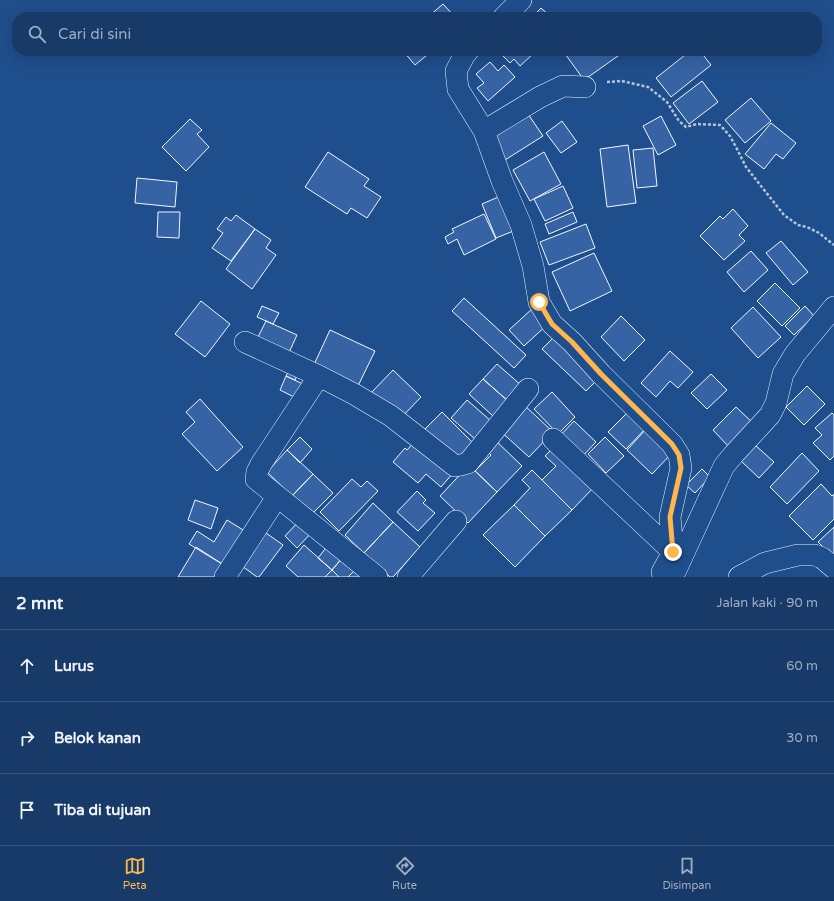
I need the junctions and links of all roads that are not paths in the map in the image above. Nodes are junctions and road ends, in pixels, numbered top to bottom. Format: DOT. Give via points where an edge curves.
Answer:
graph roads {
  1 [pos="521,0"];
  2 [pos="509,12"];
  3 [pos="464,56"];
  4 [pos="585,87"];
  5 [pos="484,131"];
  6 [pos="834,307"];
  7 [pos="245,342"];
  8 [pos="319,376"];
  9 [pos="528,389"];
  10 [pos="553,439"];
  11 [pos="277,496"];
  12 [pos="456,521"];
  13 [pos="834,568"];
  14 [pos="668,570"];
  15 [pos="225,577"];
  16 [pos="377,577"];
  17 [pos="408,577"];
  18 [pos="740,577"];
  1 -- 2 [label="street"];
  3 -- 5 [label="street" via="456,72 458,89"];
  4 -- 5 [label="street" via="563,86"];
  5 -- 14 [label="street" via="521,225 533,266 539,302 552,324 672,444 679,455 681,468 670,517"];
  6 -- 14 [label="street" via="782,374 776,403 770,415 724,466"];
  7 -- 8 [label="street"];
  8 -- 9 [label="street" via="391,416 455,466 468,463"];
  8 -- 11 [label="street" via="257,472 256,479"];
  10 -- 14 [label="street"];
  11 -- 15 [label="street"];
  11 -- 16 [label="street"];
  12 -- 17 [label="street"];
  13 -- 18 [label="street" via="815,555 798,555 765,563"];
}
